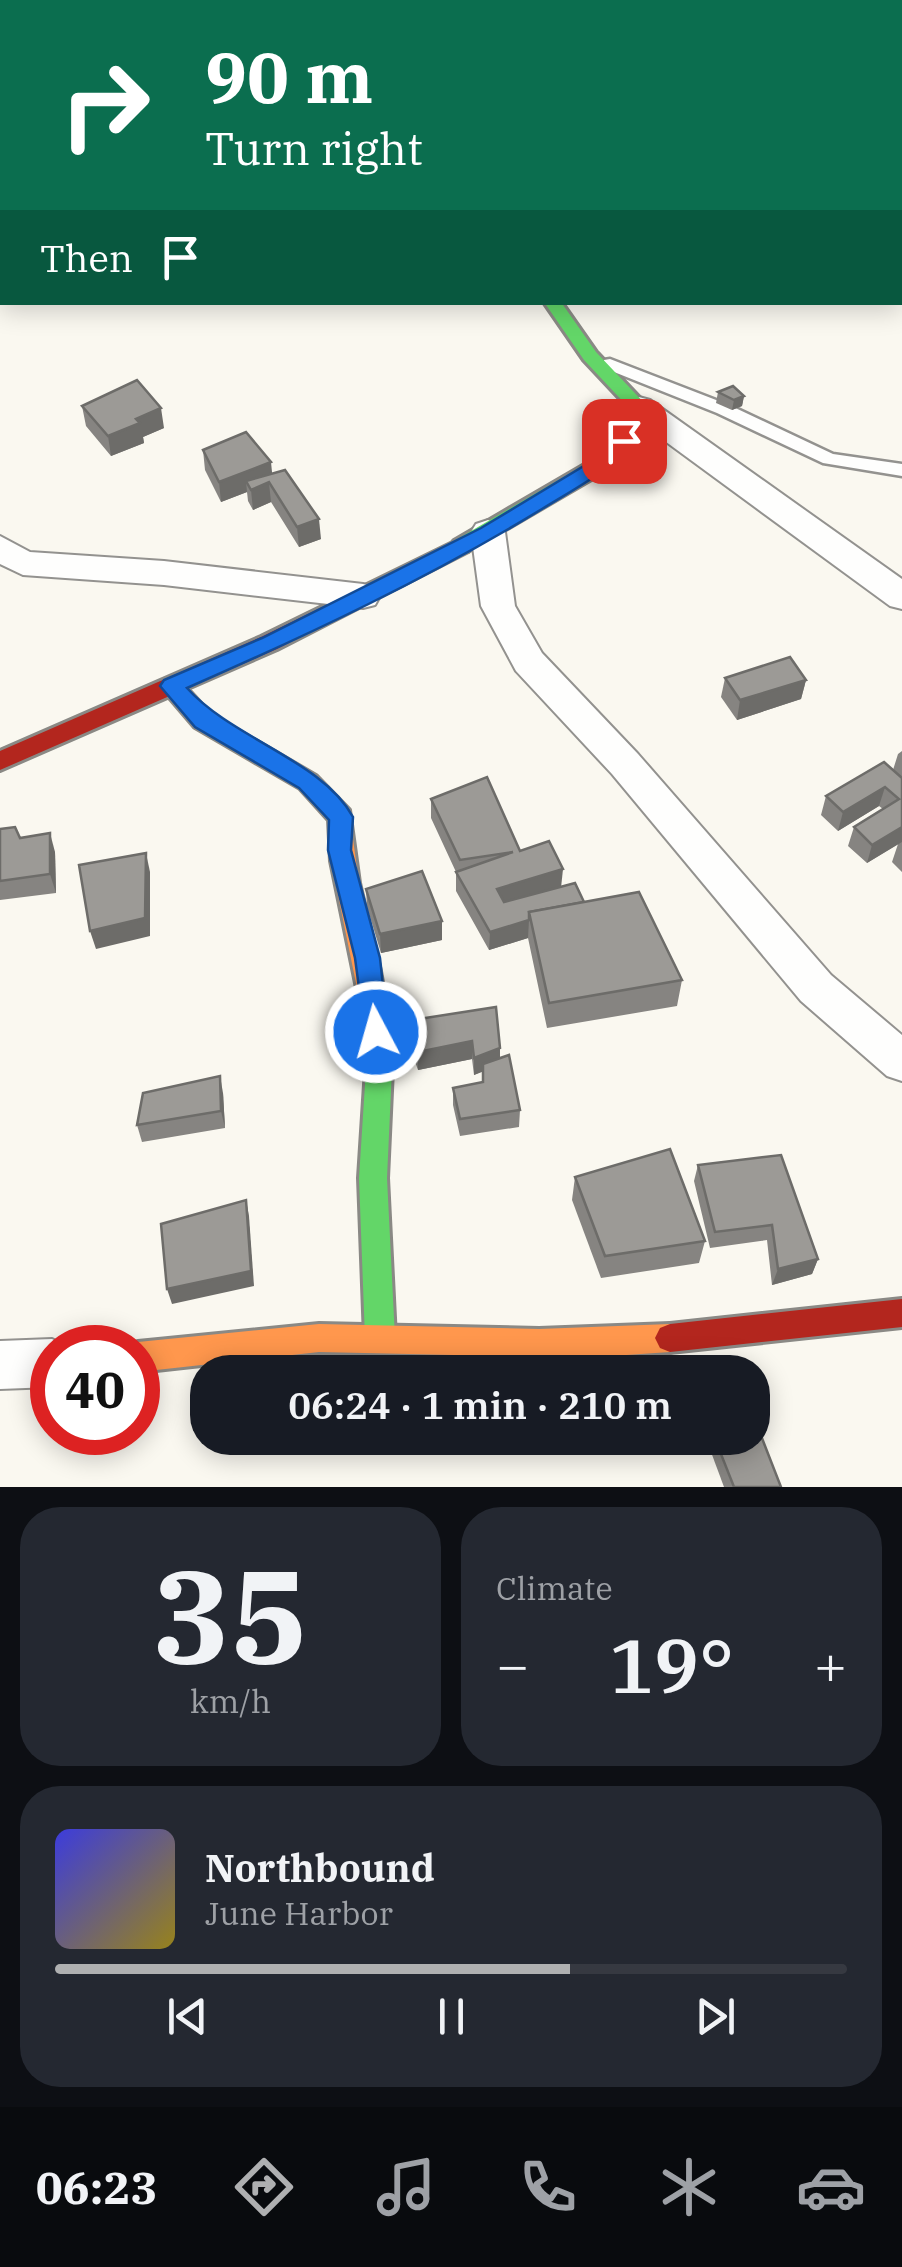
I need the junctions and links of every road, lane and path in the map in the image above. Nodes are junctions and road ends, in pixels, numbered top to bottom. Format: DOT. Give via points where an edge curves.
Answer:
graph roads {
  1 [pos="554,305"];
  2 [pos="590,356"];
  3 [pos="639,406"];
  4 [pos="902,470"];
  5 [pos="488,532"];
  6 [pos="0,548"];
  7 [pos="363,596"];
  8 [pos="902,597"];
  9 [pos="172,686"];
  10 [pos="0,761"];
  11 [pos="902,1062"];
  12 [pos="902,1313"];
  13 [pos="380,1338"];
  14 [pos="160,1357"];
  15 [pos="30,1363"];
  16 [pos="0,1365"];
  1 -- 2 [label="street"];
  2 -- 3 [label="street"];
  2 -- 4 [label="lane" via="829,459"];
  3 -- 5 [label="street" via="624,441 594,469"];
  3 -- 8 [label="street"];
  5 -- 7 [label="street"];
  5 -- 11 [label="street" via="498,606 529,662 816,988"];
  6 -- 7 [label="street" via="23,564"];
  7 -- 9 [label="street"];
  9 -- 10 [label="street"];
  9 -- 13 [label="street" via="203,721 308,782 341,817 340,850 368,958 380,1069 373,1178"];
  12 -- 13 [label="street" via="644,1341"];
  13 -- 14 [label="street" via="246,1341"];
  15 -- 16 [label="street"];
}
